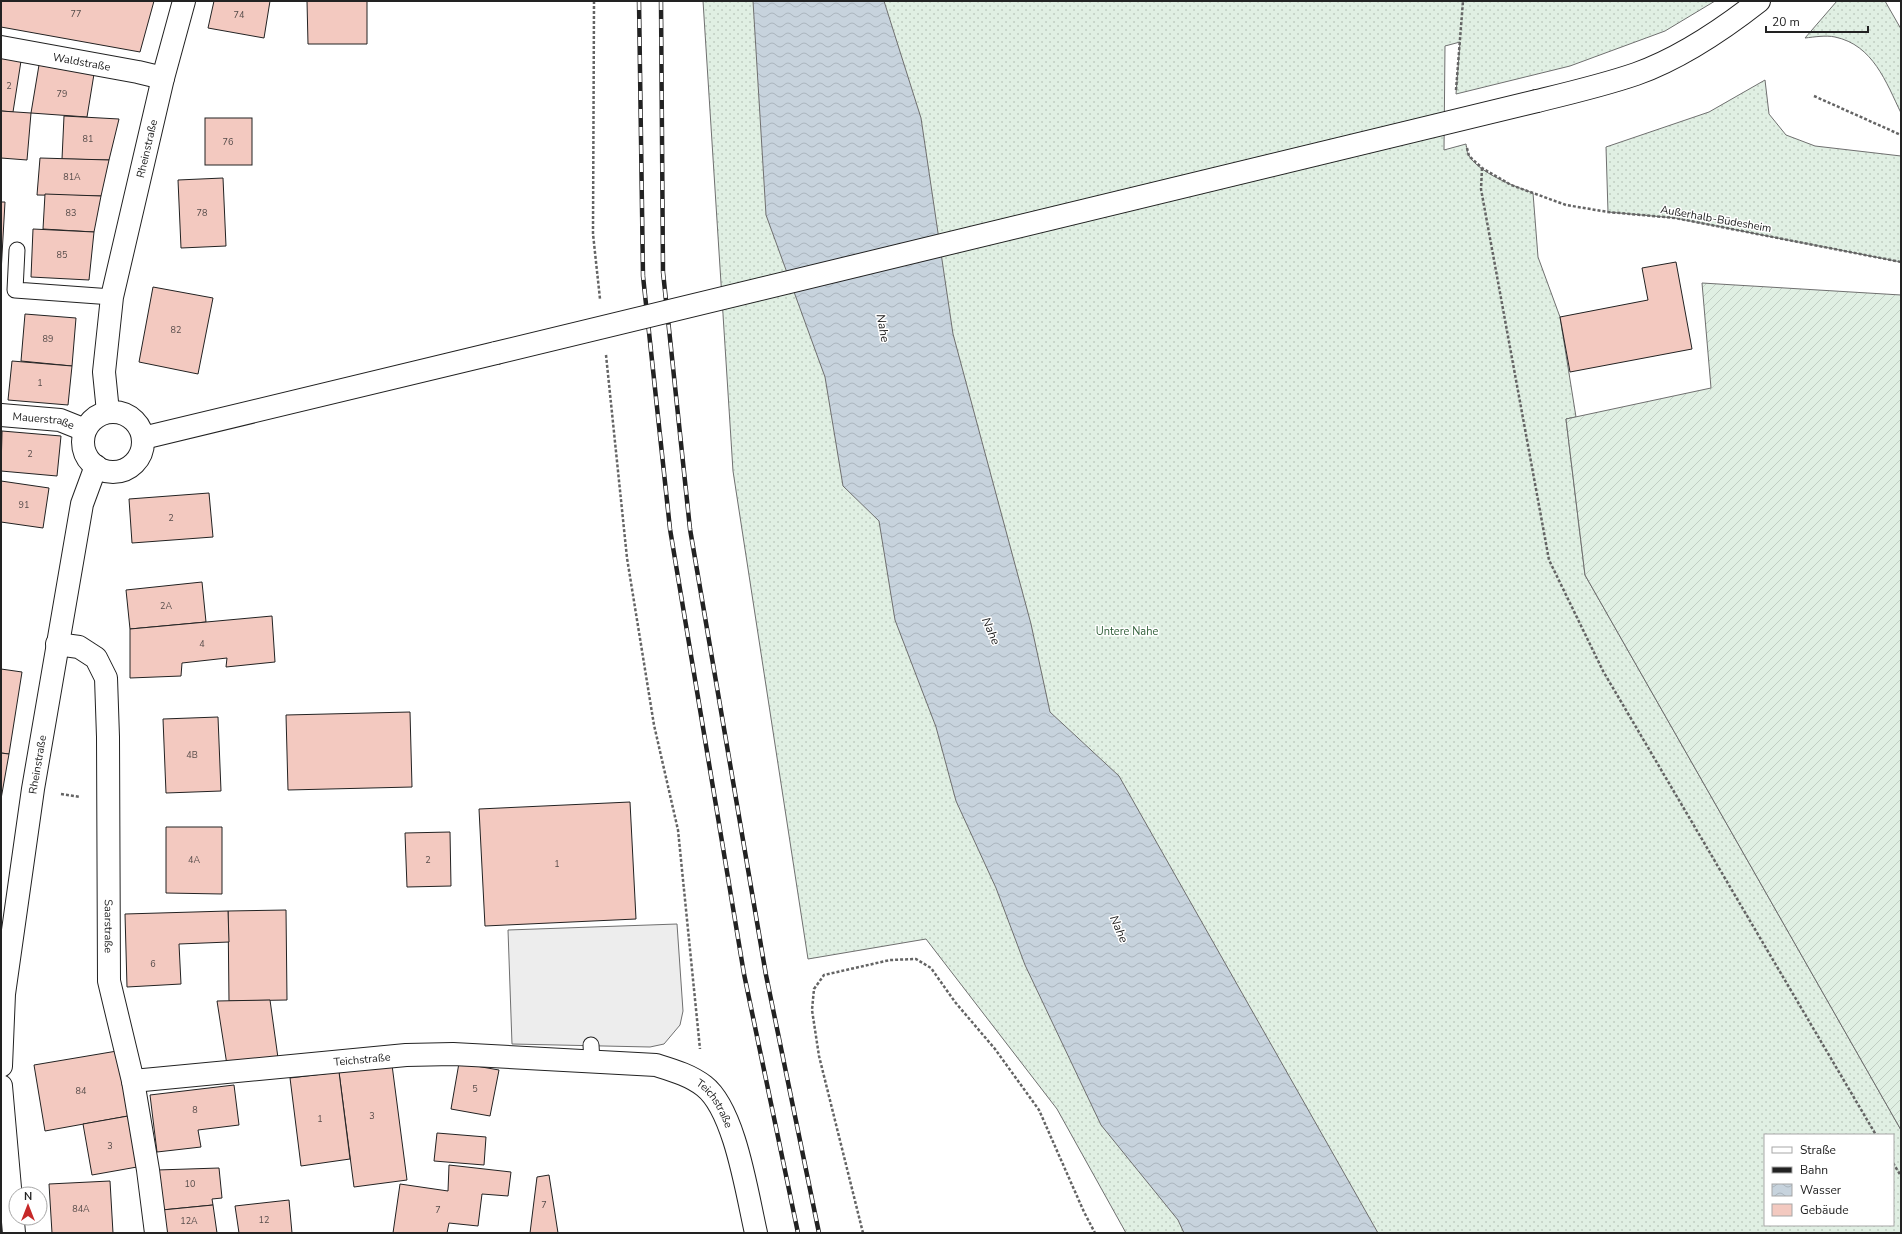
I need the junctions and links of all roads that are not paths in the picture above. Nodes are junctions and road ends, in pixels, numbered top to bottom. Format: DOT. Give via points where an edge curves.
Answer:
graph roads {
  1 [pos="184,1"];
  2 [pos="1760,1"];
  3 [pos="1,47"];
  4 [pos="163,78"];
  5 [pos="17,250"];
  6 [pos="112,297"];
  7 [pos="108,412"];
  8 [pos="1,415"];
  9 [pos="85,430"];
  10 [pos="142,438"];
  11 [pos="96,466"];
  12 [pos="57,644"];
  13 [pos="1,1066"];
  14 [pos="133,1081"];
  15 [pos="1,1086"];
  16 [pos="14,1233"];
  17 [pos="156,1233"];
  18 [pos="756,1233"];
  1 -- 4 [label="street, Rheinstraße"];
  2 -- 10 [label="street, bridge" via="1692,48 1638,73 1536,102"];
  3 -- 4 [label="street, Waldstraße"];
  4 -- 6 [label="street, Rheinstraße"];
  5 -- 6 [label="lane" via="15,290"];
  6 -- 7 [label="street, Rheinstraße" via="104,372"];
  7 -- 9 [label="street" via="90,422"];
  7 -- 10 [label="street" via="118,412 131,418 140,429"];
  8 -- 9 [label="street, Mauerstraße" via="60,420"];
  9 -- 11 [label="street" via="84,450 88,459"];
  10 -- 11 [label="street" via="142,448 138,457 124,469 115,472"];
  11 -- 12 [label="street, Rheinstraße" via="82,504"];
  12 -- 13 [label="street, Rheinstraße" via="33,789 4,994"];
  12 -- 14 [label="street, Saarstraße" via="79,647 96,658 106,678 109,981"];
  14 -- 17 [label="street, Saarstraße"];
  14 -- 18 [label="street, Teichstraße" via="406,1055 592,1054 656,1065 682,1074 704,1086 721,1106 732,1133"];
  15 -- 16 [label="street"];
}
